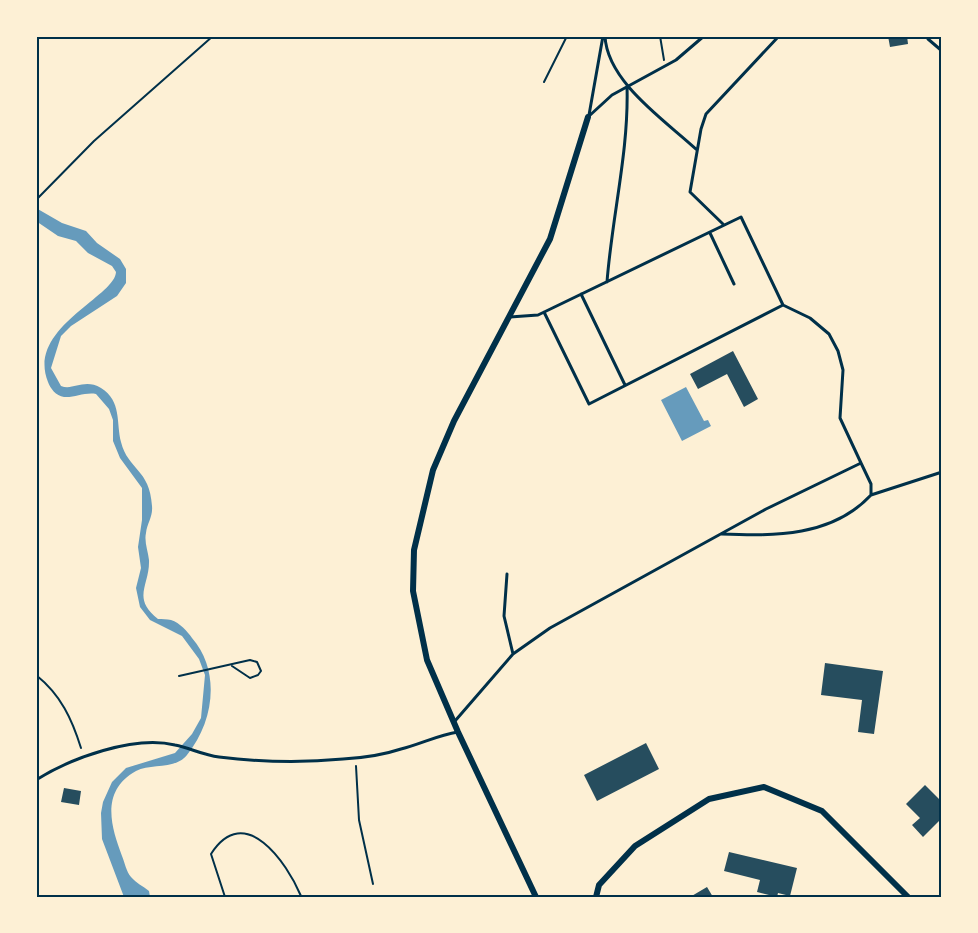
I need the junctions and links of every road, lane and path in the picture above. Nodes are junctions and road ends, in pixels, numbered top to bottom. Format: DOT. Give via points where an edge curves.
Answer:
graph roads {
  1 [pos="213,36"];
  2 [pos="567,36"];
  3 [pos="604,36"];
  4 [pos="660,36"];
  5 [pos="704,36"];
  6 [pos="779,36"];
  7 [pos="928,39"];
  8 [pos="942,51"];
  9 [pos="666,65"];
  10 [pos="544,81"];
  11 [pos="627,86"];
  12 [pos="588,117"];
  13 [pos="698,151"];
  14 [pos="37,199"];
  15 [pos="724,226"];
  16 [pos="710,233"];
  17 [pos="607,282"];
  18 [pos="734,284"];
  19 [pos="581,294"];
  20 [pos="783,305"];
  21 [pos="544,312"];
  22 [pos="508,317"];
  23 [pos="625,386"];
  24 [pos="861,463"];
  25 [pos="942,472"];
  26 [pos="871,495"];
  27 [pos="721,534"];
  28 [pos="507,574"];
  29 [pos="513,654"];
  30 [pos="232,666"];
  31 [pos="36,675"];
  32 [pos="179,676"];
  33 [pos="454,722"];
  34 [pos="458,732"];
  35 [pos="83,757"];
  36 [pos="356,757"];
  37 [pos="36,780"];
  38 [pos="373,884"];
  39 [pos="301,896"];
  40 [pos="225,897"];
  41 [pos="536,897"];
  42 [pos="596,897"];
  43 [pos="908,897"];
  1 -- 14 [label="path" via="112,124"];
  2 -- 10 [label="path"];
  3 -- 11 [label="lane" via="611,61"];
  3 -- 12 [label="lane"];
  4 -- 9 [label="path"];
  5 -- 9 [label="lane"];
  6 -- 13 [label="lane" via="706,114"];
  7 -- 8 [label="lane"];
  9 -- 11 [label="lane"];
  11 -- 12 [label="lane"];
  11 -- 13 [label="lane"];
  11 -- 17 [label="lane" via="628,118"];
  12 -- 22 [label="street" via="550,239"];
  13 -- 15 [label="lane" via="690,192"];
  15 -- 16 [label="lane"];
  15 -- 20 [label="lane" via="741,217"];
  16 -- 17 [label="lane"];
  16 -- 18 [label="lane"];
  17 -- 19 [label="lane"];
  19 -- 21 [label="lane"];
  19 -- 23 [label="lane"];
  20 -- 23 [label="lane"];
  20 -- 24 [label="lane" via="810,318 829,334 838,351 843,370 840,418"];
  21 -- 22 [label="lane"];
  21 -- 23 [label="lane" via="589,404"];
  22 -- 33 [label="street" via="433,470 414,550 413,591 419,628 427,660"];
  24 -- 26 [label="lane" via="871,484"];
  24 -- 27 [label="lane"];
  25 -- 26 [label="lane"];
  26 -- 27 [label="lane" via="858,510 816,529 767,536"];
  27 -- 29 [label="lane" via="604,596"];
  28 -- 29 [label="lane" via="504,616"];
  29 -- 33 [label="lane"];
  30 -- 30 [label="path" via="254,660 261,671 250,678"];
  30 -- 32 [label="path"];
  31 -- 35 [label="path" via="56,692 68,713"];
  33 -- 34 [label="street"];
  34 -- 36 [label="lane" via="399,750"];
  34 -- 41 [label="street"];
  35 -- 36 [label="lane" via="133,745 175,745 197,753 270,761"];
  35 -- 37 [label="lane"];
  36 -- 38 [label="path" via="359,820"];
  39 -- 40 [label="path" via="267,845 257,836 247,835 228,838 211,854"];
  42 -- 43 [label="street" via="599,885 635,846 709,799 764,787 822,811"];
}
